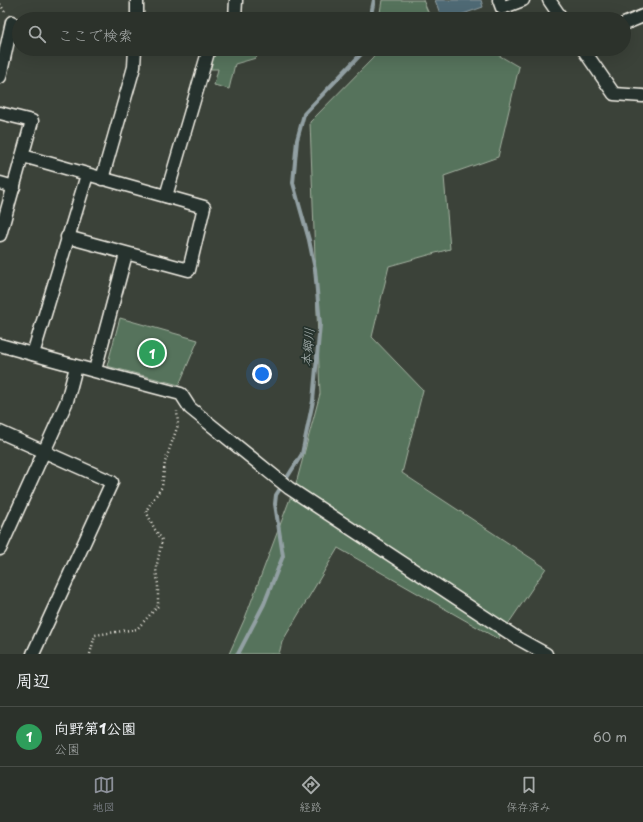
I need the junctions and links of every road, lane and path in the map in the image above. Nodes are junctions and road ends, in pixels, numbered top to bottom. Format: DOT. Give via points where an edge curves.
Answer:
graph roads {
  1 [pos="137,0"];
  2 [pos="236,0"];
  3 [pos="499,0"];
  4 [pos="523,0"];
  5 [pos="549,0"];
  6 [pos="136,12"];
  7 [pos="235,12"];
  8 [pos="557,12"];
  9 [pos="643,16"];
  10 [pos="631,21"];
  11 [pos="12,22"];
  12 [pos="135,56"];
  13 [pos="207,56"];
  14 [pos="588,56"];
  15 [pos="0,77"];
  16 [pos="643,96"];
  17 [pos="0,113"];
  18 [pos="23,156"];
  19 [pos="87,175"];
  20 [pos="102,178"];
  21 [pos="0,183"];
  22 [pos="14,187"];
  23 [pos="166,196"];
  24 [pos="0,235"];
  25 [pos="68,237"];
  26 [pos="126,254"];
  27 [pos="0,345"];
  28 [pos="33,354"];
  29 [pos="76,367"];
  30 [pos="94,370"];
  31 [pos="181,394"];
  32 [pos="0,432"];
  33 [pos="44,452"];
  34 [pos="0,549"];
  35 [pos="33,654"];
  36 [pos="90,654"];
  37 [pos="546,654"];
  1 -- 6 [label="street"];
  2 -- 7 [label="street"];
  3 -- 4 [label="street" via="502,8"];
  5 -- 8 [label="street"];
  9 -- 10 [label="street"];
  11 -- 15 [label="street"];
  12 -- 20 [label="street" via="134,67"];
  13 -- 23 [label="street"];
  14 -- 16 [label="street" via="614,94"];
  17 -- 18 [label="street" via="32,121"];
  18 -- 19 [label="street"];
  18 -- 22 [label="street"];
  19 -- 20 [label="street"];
  19 -- 25 [label="street"];
  20 -- 23 [label="street"];
  21 -- 22 [label="street"];
  22 -- 24 [label="street"];
  23 -- 26 [label="street" via="204,207 189,270"];
  25 -- 26 [label="street"];
  25 -- 28 [label="street"];
  26 -- 30 [label="street"];
  27 -- 28 [label="street"];
  28 -- 29 [label="street"];
  29 -- 30 [label="street"];
  29 -- 33 [label="street" via="67,401"];
  30 -- 31 [label="street"];
  31 -- 36 [label="path" via="176,407 178,425 165,462 162,487 146,511 162,540 156,569 158,606 137,629 95,636"];
  31 -- 37 [label="street" via="190,408 284,485 517,638"];
  32 -- 33 [label="street"];
  33 -- 34 [label="street"];
  33 -- 35 [label="street" via="112,482"];
}
